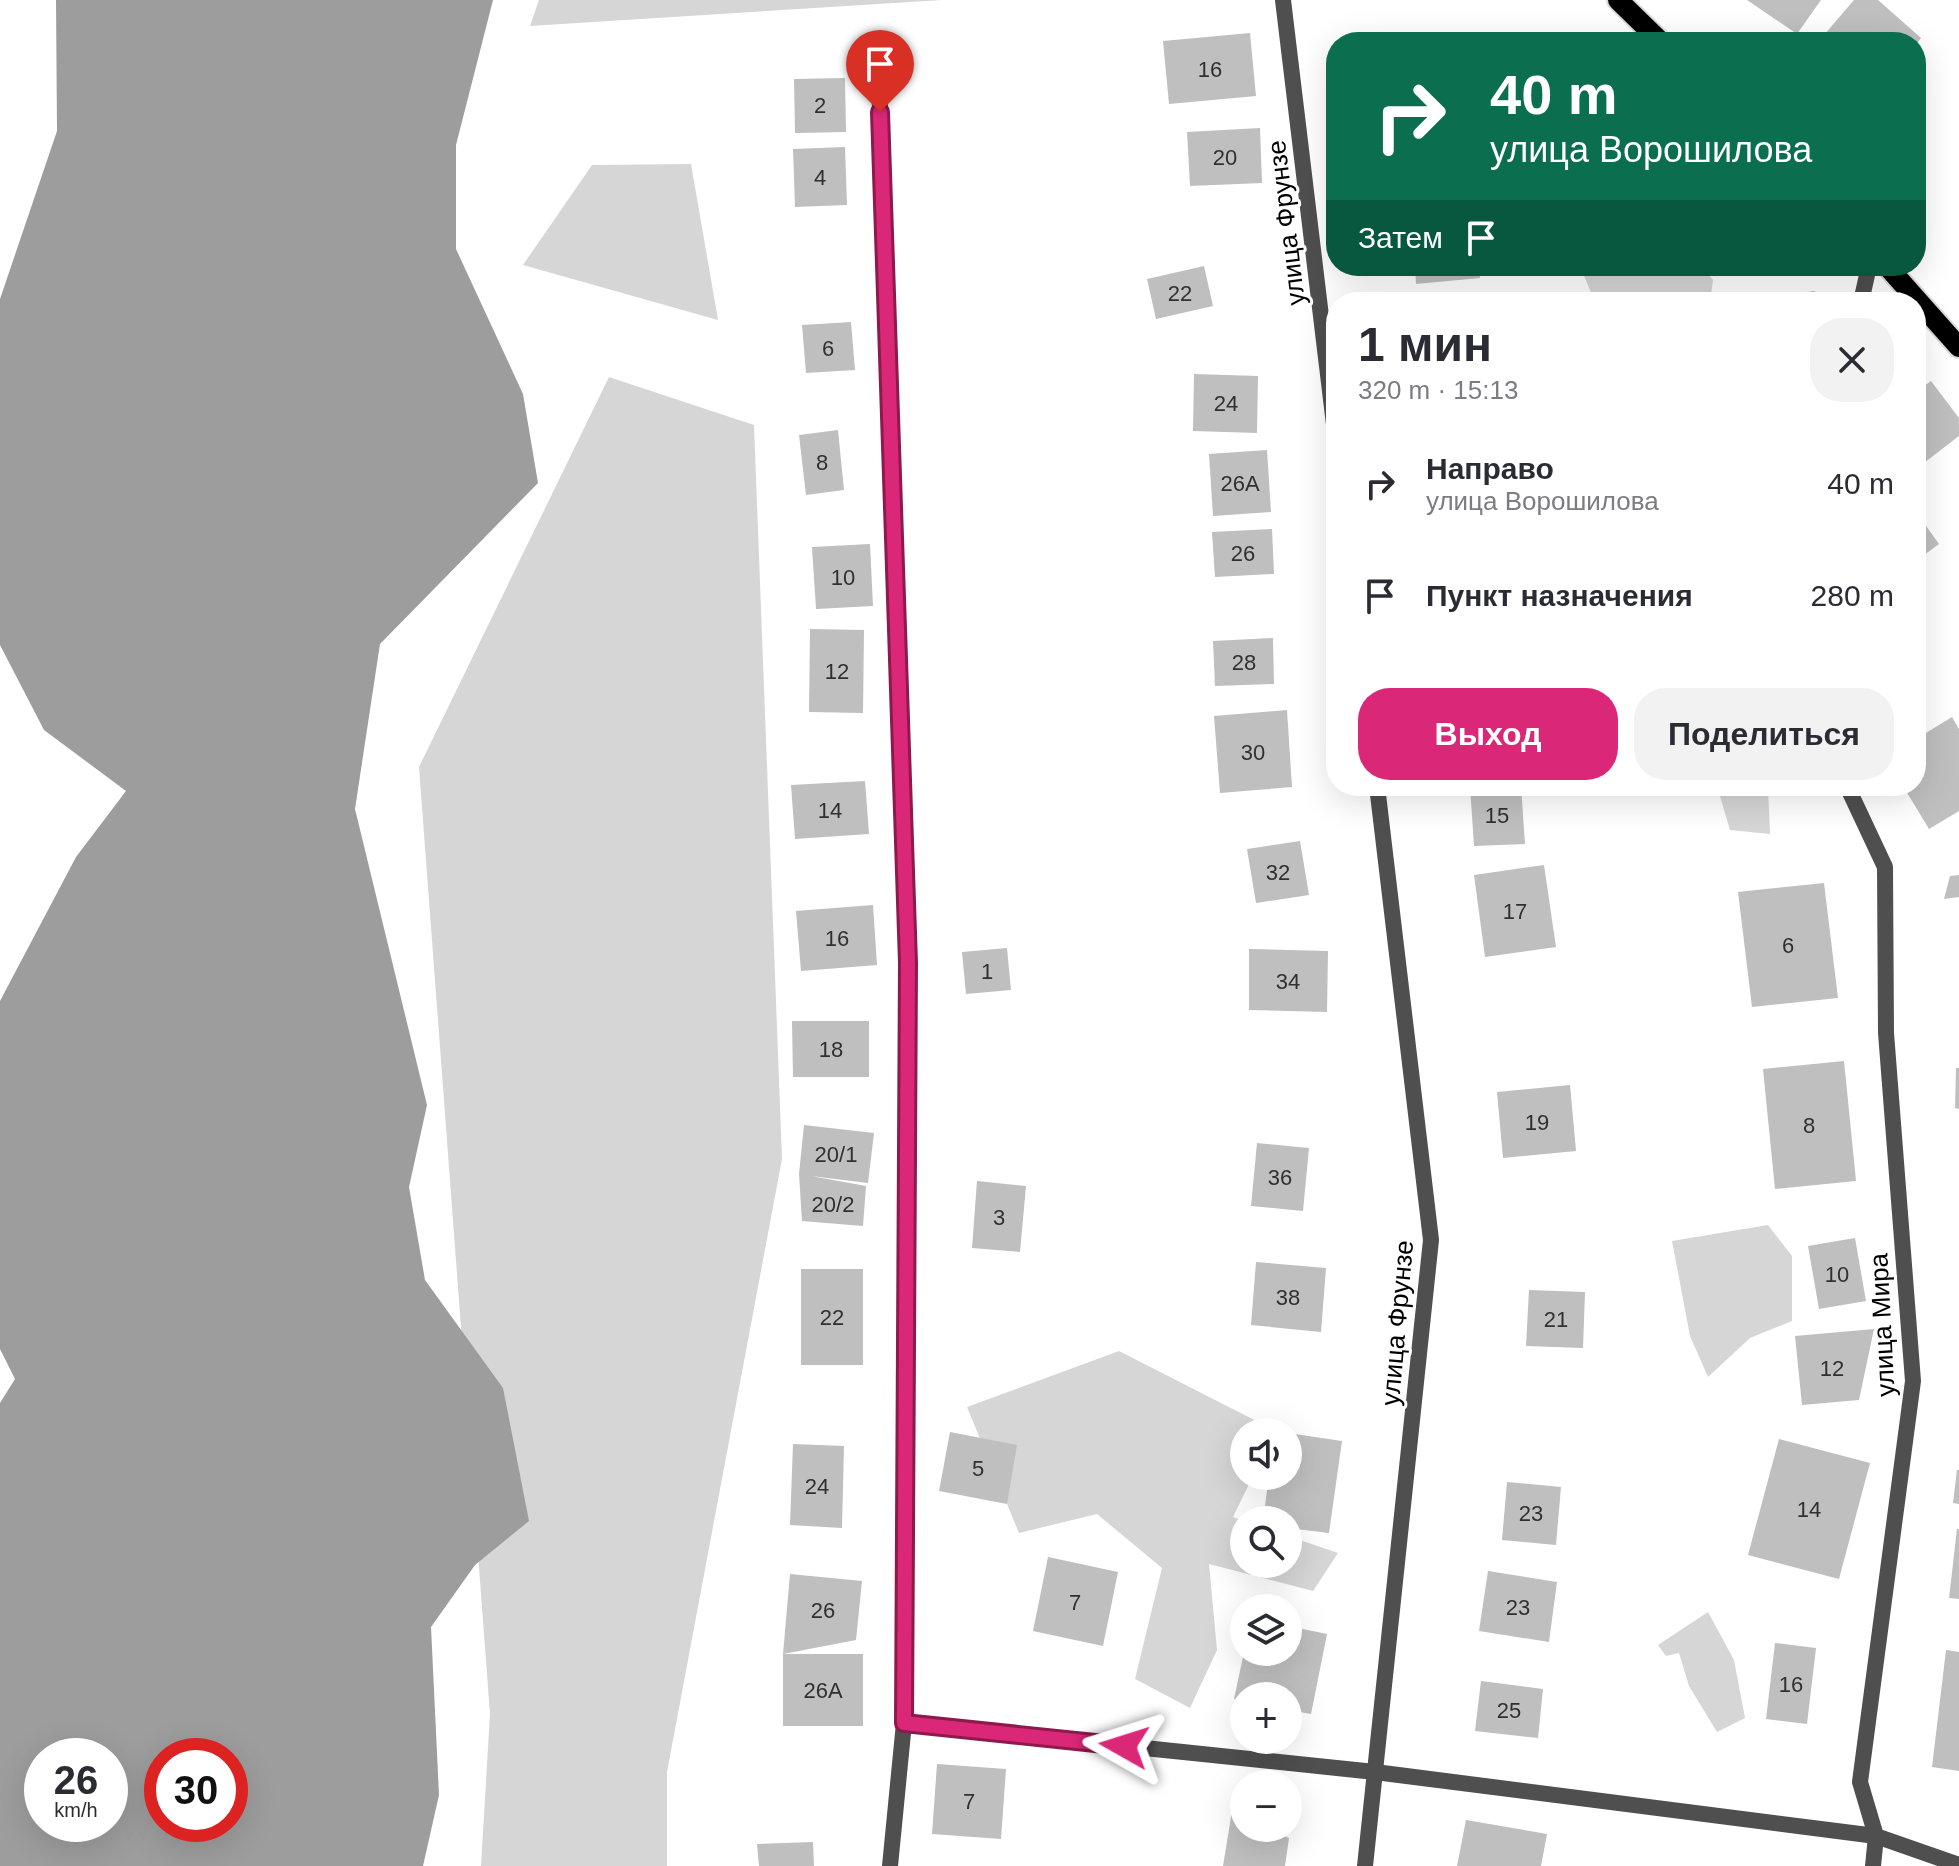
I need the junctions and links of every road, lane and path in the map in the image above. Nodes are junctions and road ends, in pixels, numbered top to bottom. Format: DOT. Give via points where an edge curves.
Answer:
graph roads {
  1 [pos="1283,0"];
  2 [pos="1618,0"];
  3 [pos="1651,32"];
  4 [pos="878,48"];
  5 [pos="1896,276"];
  6 [pos="1910,292"];
  7 [pos="1926,310"];
  8 [pos="1959,347"];
  9 [pos="1326,358"];
  10 [pos="1378,796"];
  11 [pos="1852,796"];
  12 [pos="904,1723"];
  13 [pos="1375,1772"];
  14 [pos="1876,1836"];
  15 [pos="1959,1865"];
  16 [pos="890,1866"];
  17 [pos="1365,1866"];
  18 [pos="1873,1866"];
  1 -- 9 [label="street, улица Фрунзе"];
  2 -- 3 [label="main road"];
  4 -- 12 [label="street" via="908,963"];
  5 -- 6 [label="main road"];
  7 -- 8 [label="main road"];
  10 -- 13 [label="street, улица Фрунзе" via="1431,1240"];
  11 -- 14 [label="street, улица Мира" via="1885,867 1886,1033 1913,1381 1860,1782"];
  12 -- 13 [label="street"];
  12 -- 16 [label="street"];
  13 -- 14 [label="street"];
  13 -- 17 [label="street, улица Фрунзе"];
  14 -- 15 [label="street"];
  14 -- 18 [label="street, улица Мира"];
}
